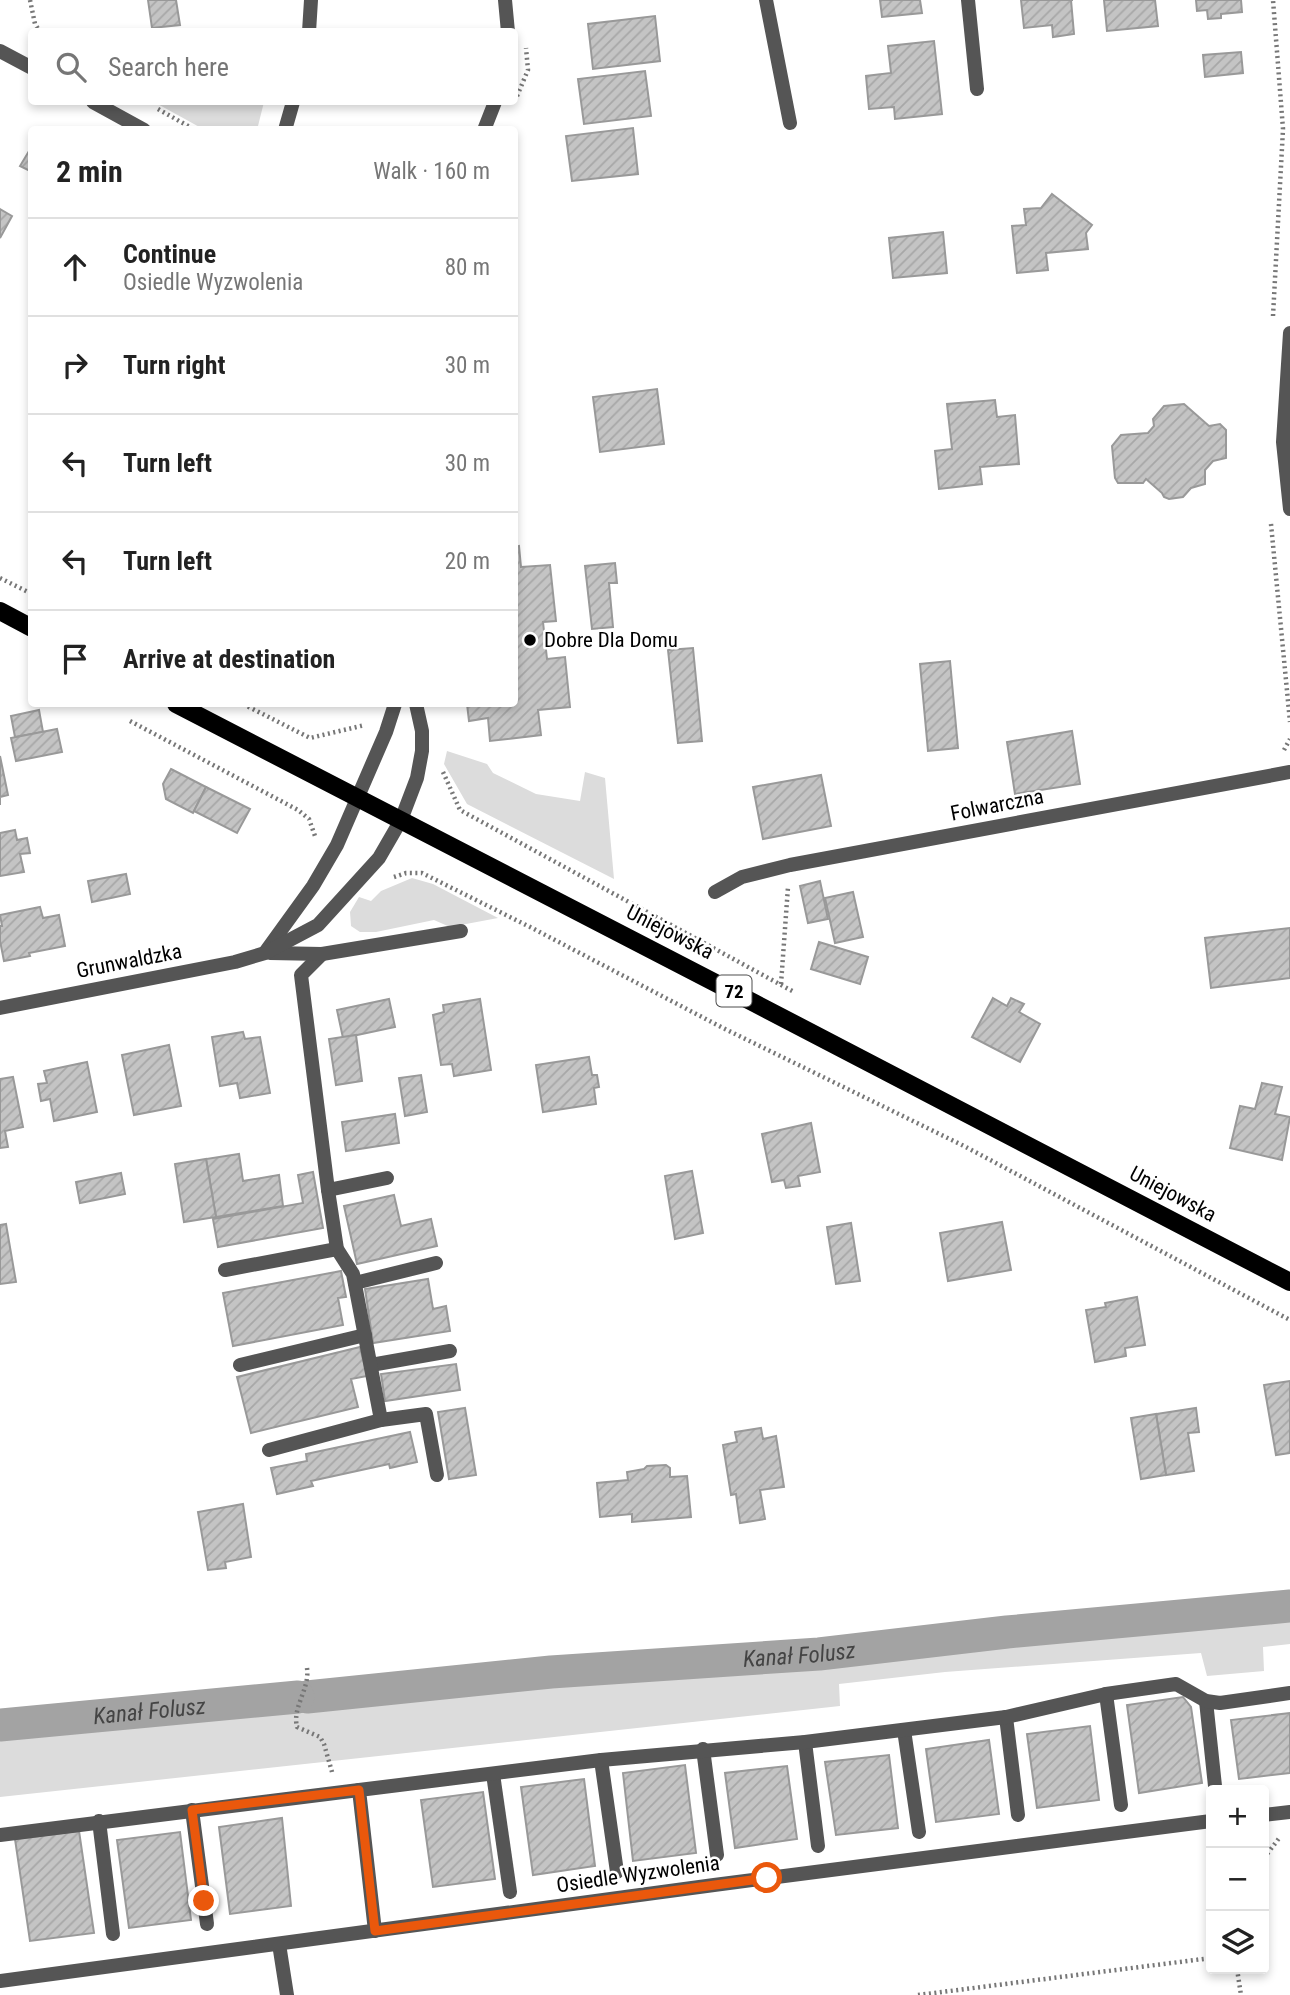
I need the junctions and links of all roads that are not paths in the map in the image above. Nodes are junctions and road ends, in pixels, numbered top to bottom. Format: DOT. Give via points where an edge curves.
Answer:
graph roads {
  1 [pos="311,0"];
  2 [pos="505,0"];
  3 [pos="766,0"];
  4 [pos="968,0"];
  5 [pos="309,28"];
  6 [pos="508,28"];
  7 [pos="0,51"];
  8 [pos="28,66"];
  9 [pos="977,89"];
  10 [pos="98,105"];
  11 [pos="292,105"];
  12 [pos="494,105"];
  13 [pos="790,123"];
  14 [pos="137,126"];
  15 [pos="286,126"];
  16 [pos="486,126"];
  17 [pos="1290,333"];
  18 [pos="1290,509"];
  19 [pos="0,611"];
  20 [pos="28,626"];
  21 [pos="182,707"];
  22 [pos="394,707"];
  23 [pos="417,707"];
  24 [pos="1290,772"];
  25 [pos="357,798"];
  26 [pos="401,820"];
  27 [pos="715,892"];
  28 [pos="461,931"];
  29 [pos="265,953"];
  30 [pos="322,954"];
  31 [pos="0,1008"];
  32 [pos="387,1178"];
  33 [pos="328,1190"];
  34 [pos="337,1249"];
  35 [pos="436,1263"];
  36 [pos="225,1270"];
  37 [pos="1290,1282"];
  38 [pos="355,1283"];
  39 [pos="365,1335"];
  40 [pos="450,1351"];
  41 [pos="240,1365"];
  42 [pos="371,1365"];
  43 [pos="381,1420"];
  44 [pos="269,1450"];
  45 [pos="437,1475"];
  46 [pos="1290,1693"];
  47 [pos="1106,1694"];
  48 [pos="1206,1701"];
  49 [pos="1006,1717"];
  50 [pos="904,1730"];
  51 [pos="805,1742"];
  52 [pos="704,1749"];
  53 [pos="601,1760"];
  54 [pos="493,1774"];
  55 [pos="1215,1785"];
  56 [pos="359,1790"];
  57 [pos="1121,1805"];
  58 [pos="192,1810"];
  59 [pos="1290,1812"];
  60 [pos="1269,1814"];
  61 [pos="1018,1815"];
  62 [pos="99,1821"];
  63 [pos="1206,1822"];
  64 [pos="919,1832"];
  65 [pos="0,1835"];
  66 [pos="818,1846"];
  67 [pos="718,1855"];
  68 [pos="617,1872"];
  69 [pos="510,1892"];
  70 [pos="207,1924"];
  71 [pos="375,1931"];
  72 [pos="113,1934"];
  73 [pos="279,1944"];
  74 [pos="0,1981"];
  75 [pos="287,1995"];
  1 -- 5 [label="street"];
  2 -- 6 [label="street"];
  3 -- 13 [label="street"];
  4 -- 9 [label="street"];
  7 -- 8 [label="street"];
  10 -- 14 [label="street"];
  11 -- 15 [label="street"];
  12 -- 16 [label="street"];
  17 -- 18 [label="street" via="1283,442"];
  19 -- 20 [label="main road"];
  21 -- 25 [label="main road, Uniejowska / 72"];
  22 -- 25 [label="street"];
  23 -- 26 [label="street, Grunwaldzka" via="422,751"];
  24 -- 27 [label="street, Folwarczna" via="790,865 742,877"];
  25 -- 26 [label="main road, Uniejowska / 72"];
  25 -- 29 [label="street" via="313,886"];
  26 -- 29 [label="street, Grunwaldzka" via="379,858 318,925"];
  26 -- 37 [label="main road, Uniejowska / 72"];
  28 -- 30 [label="street, Grunwaldzka"];
  29 -- 30 [label="street, Grunwaldzka"];
  29 -- 31 [label="street, Grunwaldzka"];
  30 -- 33 [label="street" via="301,975"];
  32 -- 33 [label="street"];
  33 -- 34 [label="street"];
  34 -- 36 [label="street"];
  34 -- 38 [label="street"];
  35 -- 38 [label="street"];
  38 -- 39 [label="street"];
  39 -- 41 [label="street"];
  39 -- 42 [label="street"];
  40 -- 42 [label="street"];
  42 -- 43 [label="street"];
  43 -- 44 [label="street"];
  43 -- 45 [label="street" via="426,1414"];
  46 -- 48 [label="street"];
  47 -- 48 [label="street" via="1176,1684"];
  47 -- 49 [label="street"];
  47 -- 57 [label="street"];
  48 -- 55 [label="street"];
  49 -- 50 [label="street"];
  49 -- 61 [label="street"];
  50 -- 51 [label="street"];
  50 -- 64 [label="street"];
  51 -- 52 [label="street"];
  51 -- 66 [label="street"];
  52 -- 53 [label="street"];
  52 -- 67 [label="street"];
  53 -- 54 [label="street"];
  53 -- 68 [label="street"];
  54 -- 56 [label="street"];
  54 -- 69 [label="street"];
  56 -- 58 [label="street"];
  56 -- 71 [label="street"];
  58 -- 62 [label="street"];
  58 -- 70 [label="street"];
  59 -- 60 [label="street"];
  62 -- 65 [label="street"];
  62 -- 72 [label="street"];
  63 -- 71 [label="street, Osiedle Wyzwolenia"];
  71 -- 73 [label="street, Osiedle Wyzwolenia"];
  73 -- 74 [label="street, Osiedle Wyzwolenia"];
  73 -- 75 [label="street"];
}
